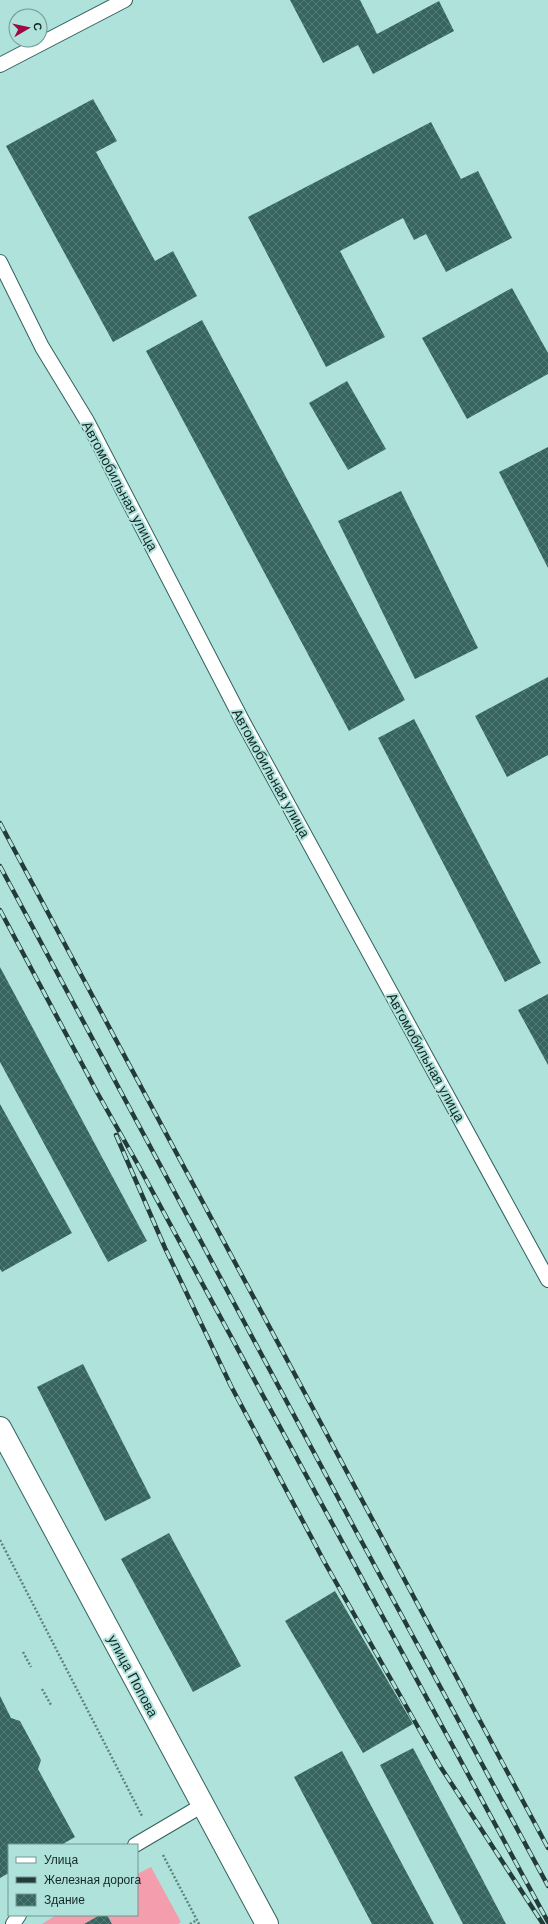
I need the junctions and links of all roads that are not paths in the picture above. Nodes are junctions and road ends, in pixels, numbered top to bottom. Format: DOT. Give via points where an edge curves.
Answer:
graph roads {
  1 [pos="124,0"];
  2 [pos="0,65"];
  3 [pos="0,262"];
  4 [pos="548,1280"];
  5 [pos="0,1428"];
  6 [pos="203,1805"];
  7 [pos="137,1844"];
  8 [pos="267,1924"];
  1 -- 2 [label="lane"];
  3 -- 4 [label="lane, Автомобильная улица" via="42,347 87,421 243,722"];
  5 -- 6 [label="street, улица Попова"];
  6 -- 7 [label="lane"];
  6 -- 8 [label="street, улица Попова"];
}
